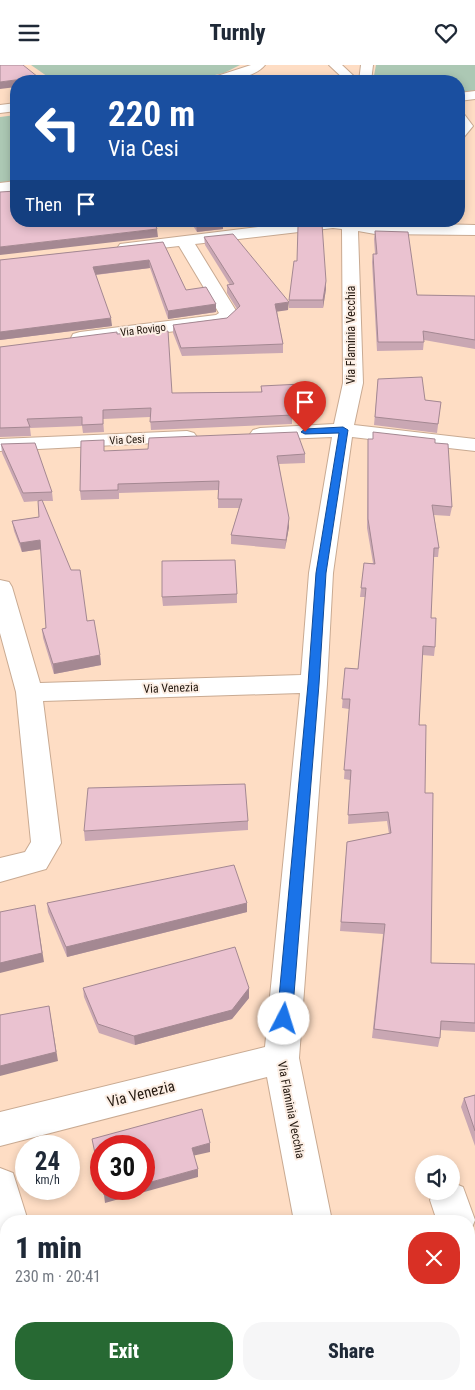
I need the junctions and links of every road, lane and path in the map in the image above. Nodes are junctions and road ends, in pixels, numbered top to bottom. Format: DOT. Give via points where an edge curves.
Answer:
graph roads {
  1 [pos="335,65"];
  2 [pos="256,71"];
  3 [pos="240,75"];
  4 [pos="346,75"];
  5 [pos="241,227"];
  6 [pos="350,227"];
  7 [pos="367,227"];
  8 [pos="475,230"];
  9 [pos="184,240"];
  10 [pos="106,249"];
  11 [pos="67,340"];
  12 [pos="343,430"];
  13 [pos="245,434"];
  14 [pos="206,436"];
  15 [pos="0,445"];
  16 [pos="475,445"];
  17 [pos="0,587"];
  18 [pos="314,684"];
  19 [pos="29,692"];
  20 [pos="0,870"];
  21 [pos="281,1058"];
  22 [pos="0,1129"];
  23 [pos="0,1185"];
  24 [pos="7,1215"];
  25 [pos="312,1215"];
  1 -- 4 [label="street"];
  2 -- 3 [label="street"];
  5 -- 9 [label="street"];
  6 -- 12 [label="street, Via Flaminia Vecchia" via="353,383"];
  7 -- 8 [label="street"];
  9 -- 10 [label="street"];
  9 -- 11 [label="street, Via Rovigo" via="229,314 222,320"];
  12 -- 13 [label="street"];
  12 -- 16 [label="street"];
  12 -- 18 [label="street, Via Flaminia Vecchia" via="321,573"];
  14 -- 15 [label="street, Via Cesi"];
  17 -- 19 [label="street"];
  18 -- 19 [label="street, Via Venezia"];
  18 -- 21 [label="street, Via Flaminia Vecchia"];
  19 -- 20 [label="street" via="46,843 35,861"];
  21 -- 22 [label="street, Via Venezia"];
  21 -- 25 [label="street, Via Flaminia Vecchia"];
  23 -- 24 [label="street"];
}
